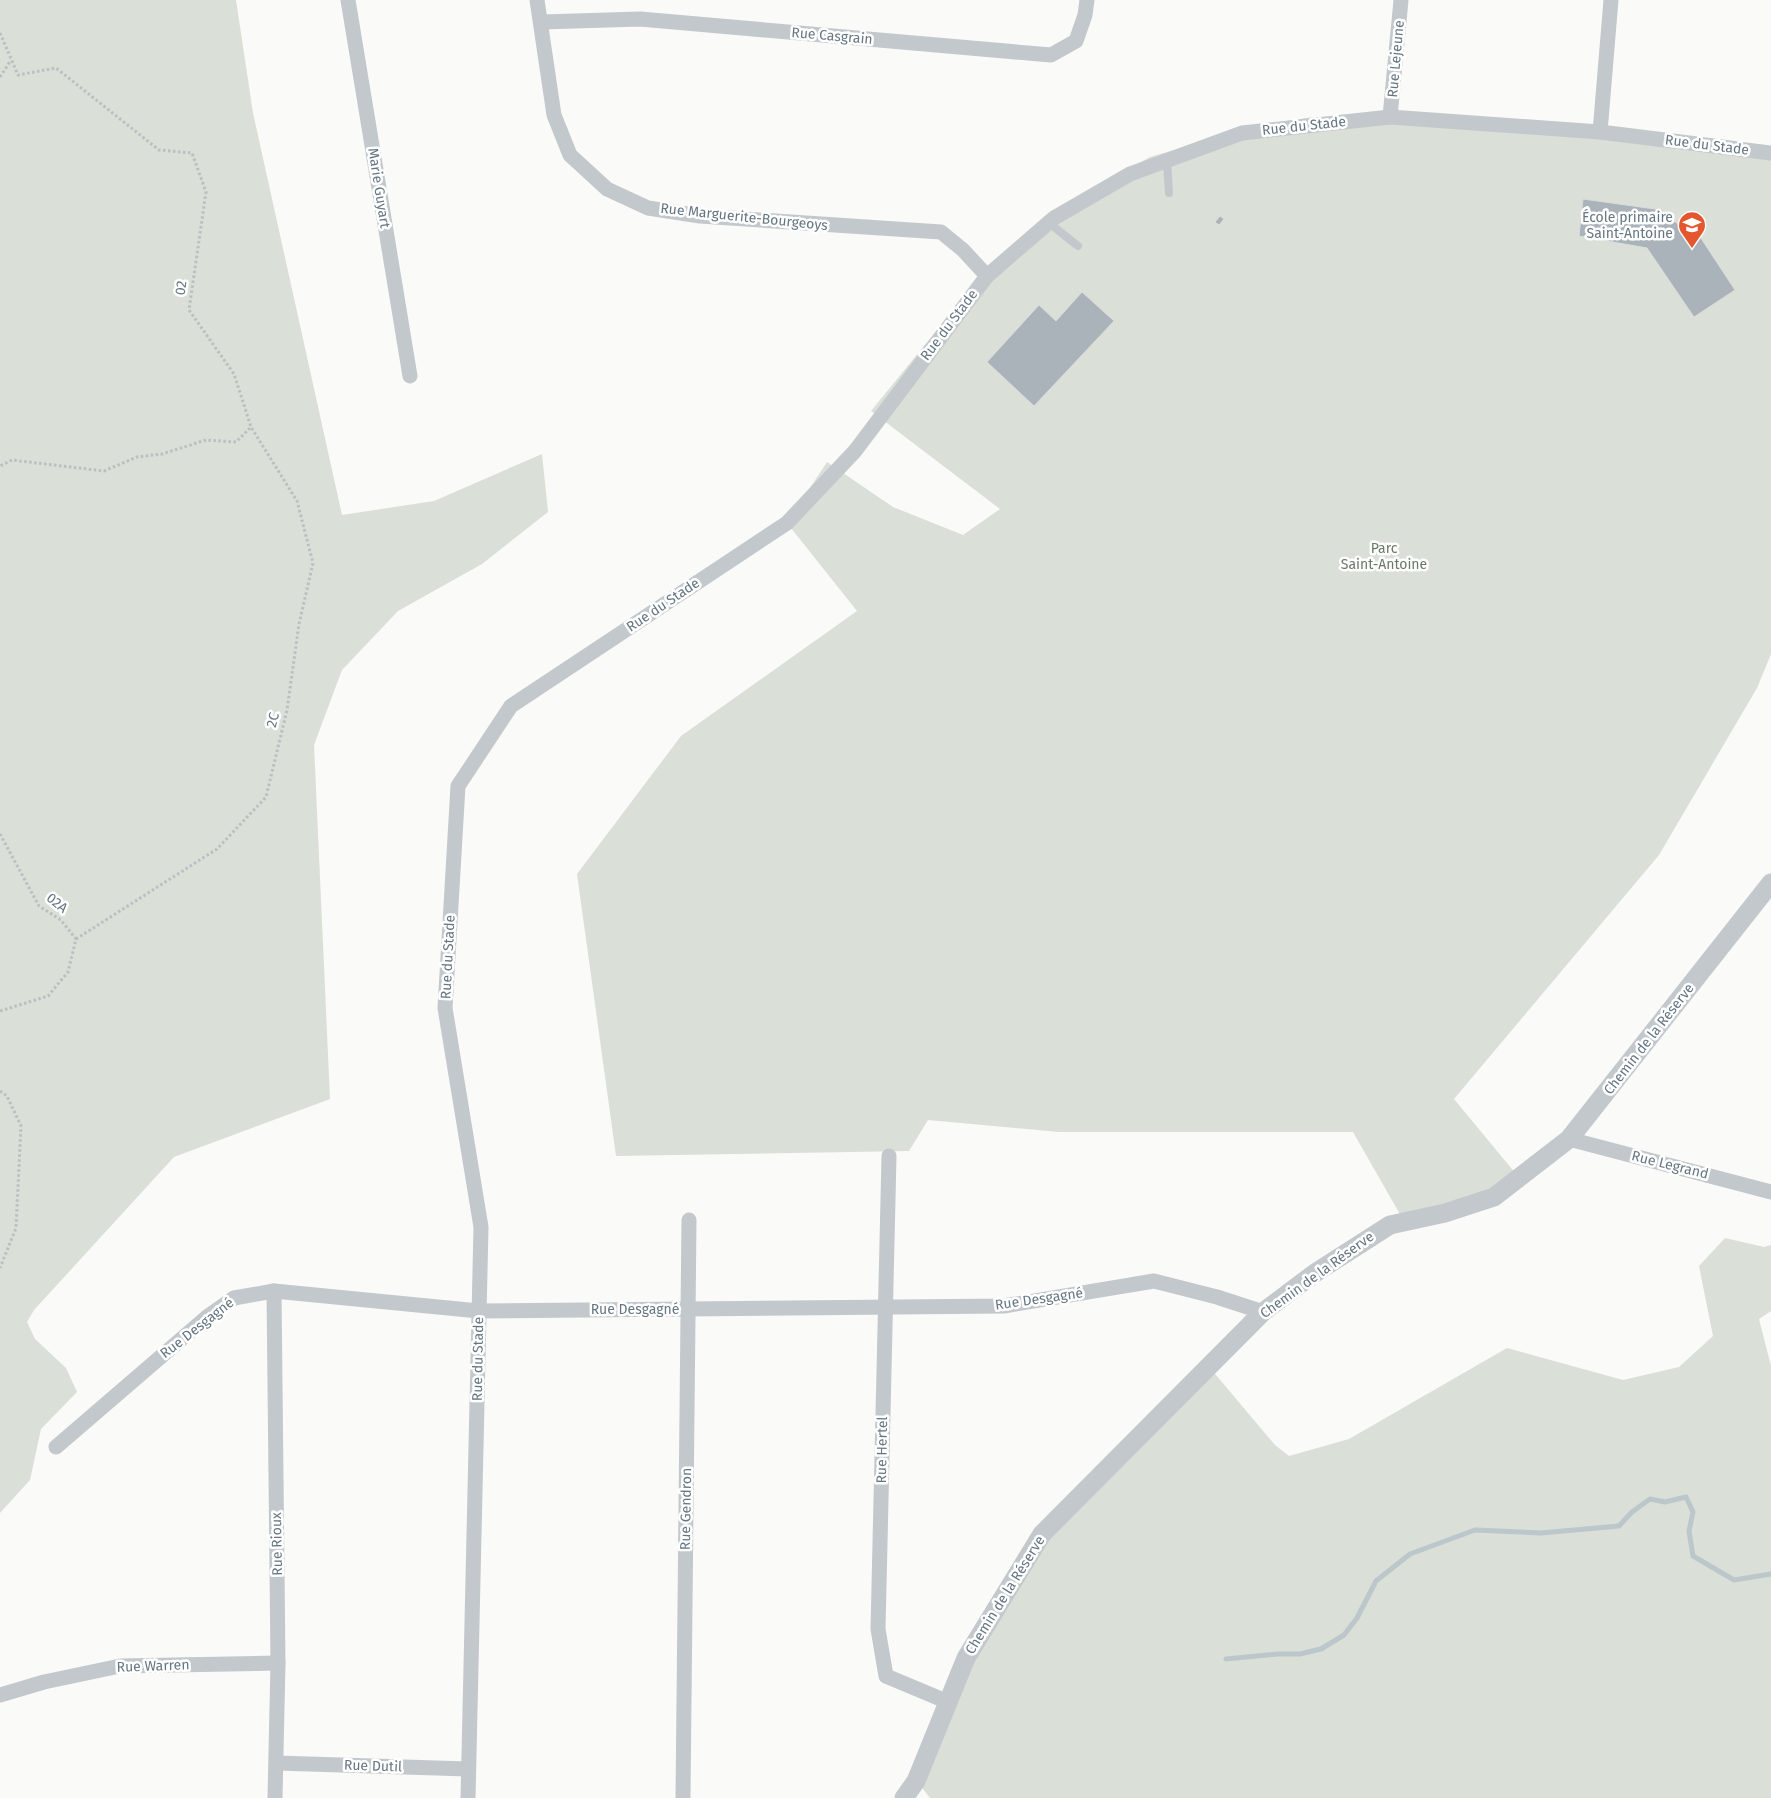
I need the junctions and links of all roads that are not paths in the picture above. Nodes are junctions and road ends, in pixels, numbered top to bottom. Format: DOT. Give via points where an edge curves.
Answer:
graph roads {
  1 [pos="348,0"];
  2 [pos="536,0"];
  3 [pos="1087,0"];
  4 [pos="1401,0"];
  5 [pos="1611,0"];
  6 [pos="542,22"];
  7 [pos="1390,118"];
  8 [pos="1600,132"];
  9 [pos="1771,153"];
  10 [pos="1167,161"];
  11 [pos="1169,194"];
  12 [pos="1048,223"];
  13 [pos="1078,246"];
  14 [pos="987,276"];
  15 [pos="410,376"];
  16 [pos="1771,883"];
  17 [pos="1568,1139"];
  18 [pos="889,1156"];
  19 [pos="1771,1192"];
  20 [pos="689,1220"];
  21 [pos="274,1291"];
  22 [pos="885,1308"];
  23 [pos="688,1309"];
  24 [pos="479,1310"];
  25 [pos="1263,1312"];
  26 [pos="56,1447"];
  27 [pos="278,1663"];
  28 [pos="0,1695"];
  29 [pos="948,1702"];
  30 [pos="277,1762"];
  31 [pos="468,1769"];
  32 [pos="275,1798"];
  33 [pos="468,1798"];
  34 [pos="683,1798"];
  35 [pos="904,1798"];
  1 -- 15 [label="street, Marie Guyart"];
  2 -- 6 [label="street, Rue Marguerite-Bourgeoys"];
  3 -- 6 [label="street, Rue Casgrain" via="1076,41 1051,55 640,20"];
  4 -- 7 [label="street, Rue Lejeune"];
  5 -- 8 [label="street"];
  6 -- 14 [label="street, Rue Marguerite-Bourgeoys" via="554,115 570,155 607,190 648,208 700,216 941,232 964,250"];
  7 -- 8 [label="street, Rue du Stade"];
  7 -- 10 [label="street, Rue du Stade" via="1242,133"];
  8 -- 9 [label="street, Rue du Stade"];
  10 -- 11 [label="lane"];
  10 -- 12 [label="street, Rue du Stade" via="1130,174"];
  12 -- 13 [label="lane"];
  12 -- 14 [label="street, Rue du Stade"];
  14 -- 24 [label="street, Rue du Stade" via="854,451 788,523 511,706 458,786 445,1008 481,1227"];
  16 -- 17 [label="street, Chemin de la Réserve"];
  17 -- 19 [label="street, Rue Legrand"];
  17 -- 25 [label="street, Chemin de la Réserve" via="1494,1197 1445,1213 1390,1225 1315,1273"];
  18 -- 22 [label="street, Rue Hertel"];
  20 -- 23 [label="street, Rue Gendron"];
  21 -- 24 [label="street, Rue Desgagné"];
  21 -- 26 [label="street, Rue Desgagné" via="234,1298 207,1317"];
  21 -- 27 [label="street, Rue Rioux"];
  22 -- 23 [label="street, Rue Desgagné"];
  22 -- 25 [label="street, Rue Desgagné" via="1004,1306 1154,1281"];
  22 -- 29 [label="street, Rue Hertel" via="878,1629 886,1676"];
  23 -- 24 [label="street, Rue Desgagné"];
  23 -- 34 [label="street, Rue Gendron"];
  24 -- 31 [label="street, Rue du Stade"];
  25 -- 29 [label="street, Chemin de la Réserve" via="1042,1534 966,1658"];
  27 -- 28 [label="street, Rue Warren" via="120,1666"];
  27 -- 30 [label="street, Rue Rioux"];
  29 -- 35 [label="street, Chemin de la Réserve" via="916,1781"];
  30 -- 31 [label="street, Rue Dutil"];
  30 -- 32 [label="street, Rue Rioux"];
  31 -- 33 [label="street, Rue du Stade"];
}
